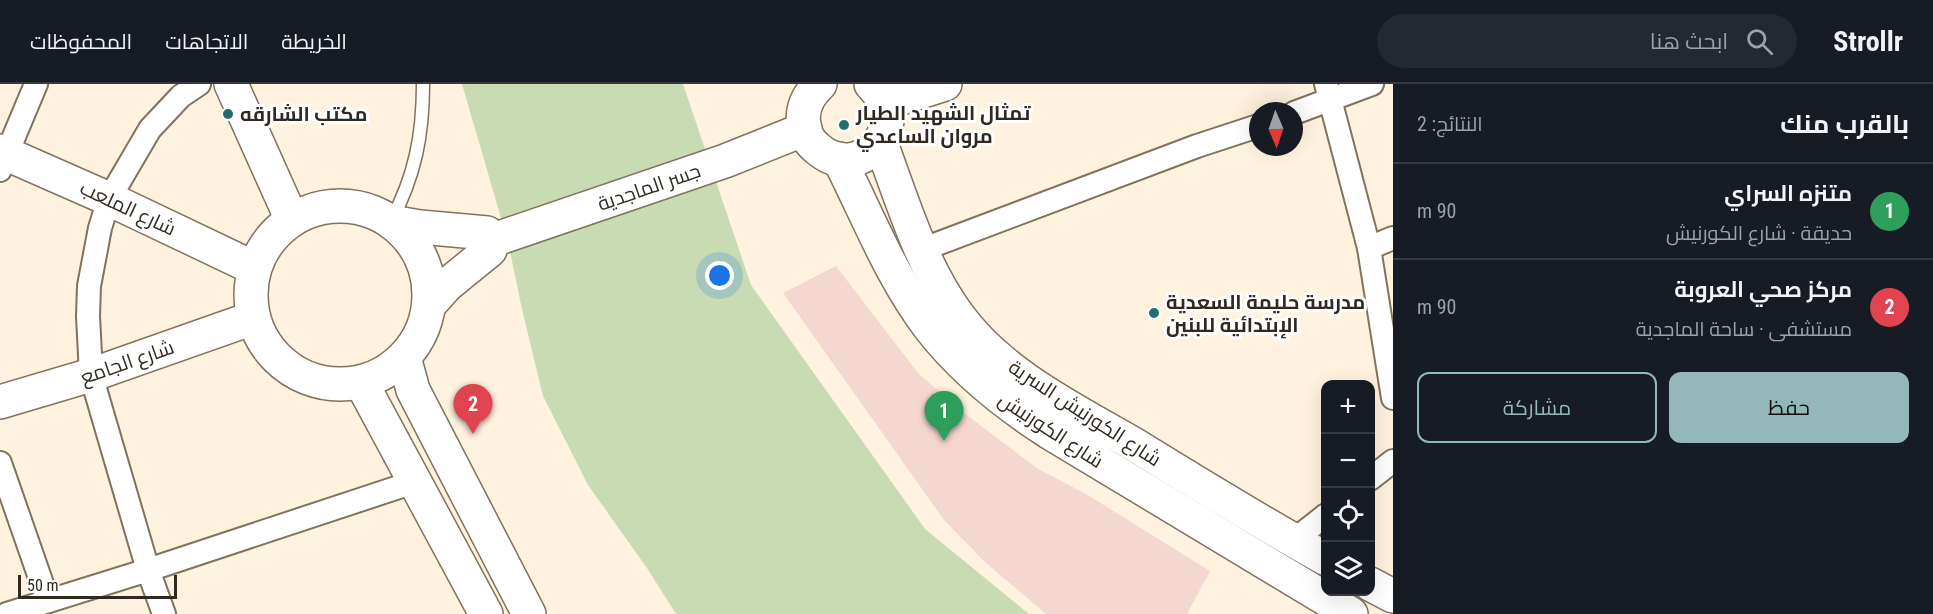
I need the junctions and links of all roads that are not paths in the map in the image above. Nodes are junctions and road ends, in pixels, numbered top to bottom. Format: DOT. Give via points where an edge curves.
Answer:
graph roads {
  1 [pos="36,84"];
  2 [pos="200,84"];
  3 [pos="231,84"];
  4 [pos="423,84"];
  5 [pos="820,84"];
  6 [pos="945,84"];
  7 [pos="1372,84"];
  8 [pos="1328,93"];
  9 [pos="878,94"];
  10 [pos="1303,108"];
  11 [pos="805,129"];
  12 [pos="1249,129"];
  13 [pos="880,141"];
  14 [pos="2,158"];
  15 [pos="839,159"];
  16 [pos="109,199"];
  17 [pos="292,220"];
  18 [pos="391,222"];
  19 [pos="1393,238"];
  20 [pos="493,240"];
  21 [pos="1369,248"];
  22 [pos="921,250"];
  23 [pos="254,268"];
  24 [pos="429,305"];
  25 [pos="253,318"];
  26 [pos="404,357"];
  27 [pos="91,375"];
  28 [pos="361,382"];
  29 [pos="1393,398"];
  30 [pos="0,402"];
  31 [pos="1393,461"];
  32 [pos="0,463"];
  33 [pos="1375,476"];
  34 [pos="414,482"];
  35 [pos="1321,519"];
  36 [pos="1293,541"];
  37 [pos="1321,556"];
  38 [pos="148,570"];
  39 [pos="1375,586"];
  40 [pos="1393,596"];
  41 [pos="48,601"];
  42 [pos="7,614"];
  43 [pos="164,614"];
  44 [pos="486,614"];
  45 [pos="529,614"];
  46 [pos="1351,614"];
  1 -- 14 [label="street"];
  2 -- 16 [label="street" via="181,96 150,129"];
  3 -- 17 [label="main road"];
  4 -- 18 [label="lane" via="416,158 406,194"];
  5 -- 11 [label="main road" via="804,109"];
  6 -- 9 [label="main road"];
  7 -- 8 [label="street"];
  8 -- 10 [label="street"];
  8 -- 21 [label="street"];
  9 -- 13 [label="main road" via="887,123"];
  11 -- 15 [label="main road" via="814,146"];
  11 -- 20 [label="main road, جسر الماجدية" via="725,161"];
  12 -- 22 [label="street"];
  13 -- 15 [label="main road" via="858,158"];
  13 -- 22 [label="main road, شارع الكورنيش السرية"];
  14 -- 16 [label="main road, شارع الملعب"];
  15 -- 46 [label="main road, شارع الكورنيش" via="930,328 984,386 1048,432"];
  16 -- 23 [label="main road, شارع الملعب"];
  16 -- 27 [label="street" via="89,286"];
  17 -- 18 [label="main road" via="316,209 342,206 367,210"];
  17 -- 23 [label="main road" via="263,249"];
  18 -- 20 [label="main road" via="487,232"];
  18 -- 24 [label="main road" via="406,234 425,267"];
  19 -- 21 [label="street"];
  20 -- 24 [label="main road" via="490,250"];
  21 -- 29 [label="street"];
  22 -- 36 [label="main road, شارع الكورنيش السرية" via="957,315 981,343 1010,366 1047,393"];
  23 -- 25 [label="main road" via="250,293"];
  24 -- 26 [label="main road" via="421,333"];
  25 -- 27 [label="main road, شارع الجامع"];
  25 -- 28 [label="main road" via="265,343 283,364 307,378 333,384"];
  26 -- 28 [label="main road"];
  26 -- 45 [label="main road" via="413,390"];
  27 -- 30 [label="main road, شارع الجامع"];
  27 -- 38 [label="street"];
  28 -- 34 [label="main road"];
  31 -- 33 [label="street"];
  32 -- 41 [label="street"];
  34 -- 38 [label="street"];
  34 -- 44 [label="main road"];
  35 -- 36 [label="street"];
  36 -- 37 [label="main road, شارع الكورنيش السرية"];
  38 -- 41 [label="street"];
  38 -- 43 [label="street"];
  39 -- 40 [label="main road"];
  41 -- 42 [label="street"];
}
